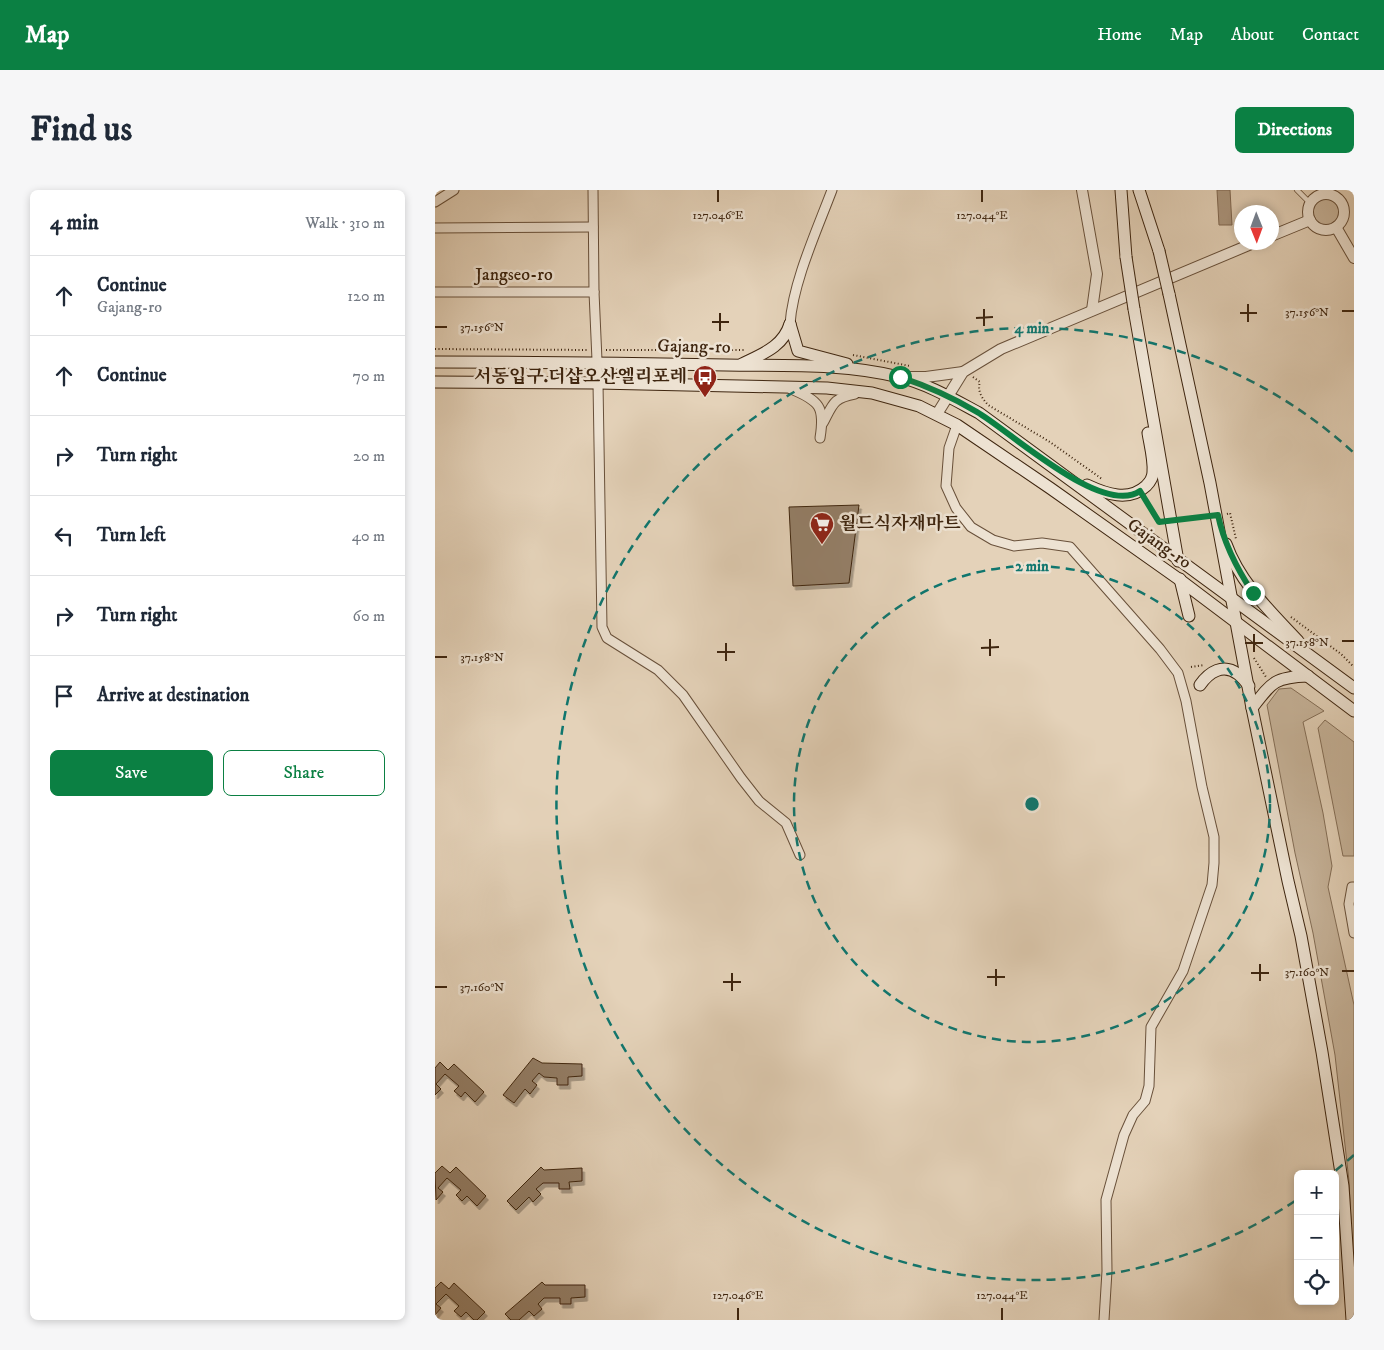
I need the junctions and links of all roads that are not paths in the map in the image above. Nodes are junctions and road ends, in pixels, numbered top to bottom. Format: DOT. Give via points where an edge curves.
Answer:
graph roads {
  1 [pos="454,190"];
  2 [pos="593,190"];
  3 [pos="832,190"];
  4 [pos="1083,190"];
  5 [pos="1297,190"];
  6 [pos="1338,193"];
  7 [pos="1121,194"];
  8 [pos="1139,194"];
  9 [pos="435,202"];
  10 [pos="1310,203"];
  11 [pos="1310,220"];
  12 [pos="593,227"];
  13 [pos="1336,227"];
  14 [pos="435,228"];
  15 [pos="1279,233"];
  16 [pos="1237,250"];
  17 [pos="1354,258"];
  18 [pos="435,292"];
  19 [pos="594,292"];
  20 [pos="1092,310"];
  21 [pos="1135,314"];
  22 [pos="790,324"];
  23 [pos="435,362"];
  24 [pos="597,363"];
  25 [pos="740,365"];
  26 [pos="864,370"];
  27 [pos="963,372"];
  28 [pos="900,377"];
  29 [pos="435,382"];
  30 [pos="599,383"];
  31 [pos="787,387"];
  32 [pos="873,393"];
  33 [pos="947,396"];
  34 [pos="937,414"];
  35 [pos="822,423"];
  36 [pos="957,424"];
  37 [pos="820,438"];
  38 [pos="1050,464"];
  39 [pos="1217,515"];
  40 [pos="1177,559"];
  41 [pos="1181,580"];
  42 [pos="1229,597"];
  43 [pos="1204,598"];
  44 [pos="1238,623"];
  45 [pos="1318,662"];
  46 [pos="1308,676"];
  47 [pos="1200,684"];
  48 [pos="1249,686"];
  49 [pos="1354,688"];
  50 [pos="1252,708"];
  51 [pos="1354,711"];
  52 [pos="800,855"];
  53 [pos="1354,887"];
  54 [pos="1354,934"];
  55 [pos="1104,1320"];
  56 [pos="1352,1320"];
  1 -- 9 [label="street"];
  2 -- 12 [label="street"];
  3 -- 22 [label="street" via="792,306"];
  4 -- 20 [label="street" via="1097,274"];
  5 -- 10 [label="lane"];
  6 -- 10 [label="street" via="1324,193"];
  6 -- 13 [label="street" via="1344,212"];
  7 -- 21 [label="main road, bridge"];
  8 -- 39 [label="main road, bridge" via="1159,251"];
  10 -- 11 [label="street"];
  11 -- 13 [label="street" via="1324,230"];
  11 -- 15 [label="street"];
  12 -- 14 [label="street"];
  12 -- 19 [label="street"];
  13 -- 17 [label="street"];
  16 -- 20 [label="street"];
  18 -- 19 [label="street, Jangseo-ro"];
  19 -- 24 [label="street"];
  20 -- 27 [label="street" via="1001,349"];
  21 -- 38 [label="main road" via="1138,367 1153,474 1149,482 1140,491 1117,496 1101,492"];
  21 -- 40 [label="main road"];
  22 -- 25 [label="main road" via="787,335 777,345"];
  22 -- 26 [label="main road" via="799,350"];
  23 -- 24 [label="main road, Gajang-ro"];
  24 -- 25 [label="main road, Gajang-ro"];
  24 -- 30 [label="street"];
  25 -- 26 [label="main road, Gajang-ro"];
  26 -- 28 [label="main road, Gajang-ro"];
  27 -- 28 [label="street"];
  27 -- 33 [label="street"];
  28 -- 33 [label="main road, Gajang-ro"];
  29 -- 30 [label="main road, Gajang-ro"];
  30 -- 31 [label="main road, Gajang-ro"];
  30 -- 52 [label="street" via="604,632 607,638 658,670 683,695 759,801 786,823"];
  31 -- 32 [label="main road, Gajang-ro"];
  31 -- 35 [label="street" via="813,400 822,414"];
  32 -- 34 [label="main road, Gajang-ro"];
  32 -- 35 [label="street" via="843,396 834,402"];
  33 -- 34 [label="street"];
  33 -- 38 [label="main road, Gajang-ro" via="979,413"];
  34 -- 36 [label="main road, Gajang-ro"];
  35 -- 37 [label="street"];
  36 -- 41 [label="main road, Gajang-ro"];
  36 -- 55 [label="street" via="949,448 947,486 956,508 971,527 993,540 1015,546 1042,543 1070,547 1178,673 1214,837 1212,885 1183,971 1151,1027 1149,1086 1145,1101 1133,1115 1124,1135 1106,1200"];
  38 -- 40 [label="main road, Gajang-ro"];
  39 -- 42 [label="main road"];
  39 -- 45 [label="main road" via="1229,552 1249,587"];
  40 -- 41 [label="main road"];
  40 -- 42 [label="main road, Gajang-ro"];
  41 -- 43 [label="main road, Gajang-ro"];
  41 -- 43 [label="main road" via="1189,616 1193,605"];
  42 -- 43 [label="main road"];
  42 -- 44 [label="main road"];
  42 -- 45 [label="main road, Gajang-ro"];
  43 -- 44 [label="main road, Gajang-ro"];
  44 -- 46 [label="main road, Gajang-ro"];
  44 -- 48 [label="main road"];
  45 -- 49 [label="main road, Gajang-ro"];
  46 -- 50 [label="main road" via="1288,676 1270,684"];
  46 -- 51 [label="main road, Gajang-ro"];
  47 -- 48 [label="main road" via="1212,671 1226,669 1237,673"];
  48 -- 50 [label="main road"];
  50 -- 56 [label="main road" via="1301,936 1322,1052 1343,1186"];
  53 -- 54 [label="street" via="1349,904"];
}
